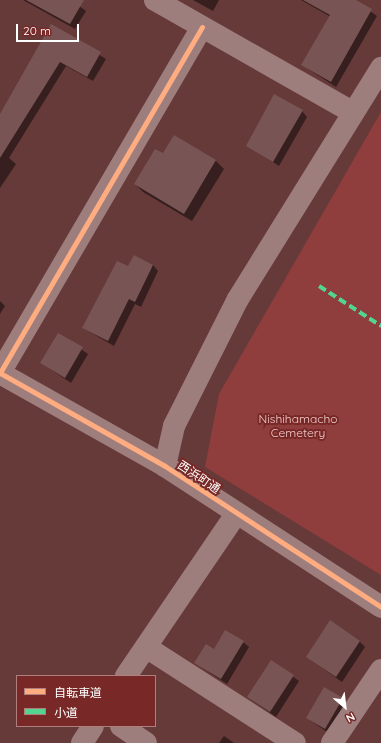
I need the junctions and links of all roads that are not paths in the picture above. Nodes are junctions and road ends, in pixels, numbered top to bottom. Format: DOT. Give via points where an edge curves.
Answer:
graph roads {
  1 [pos="155,0"];
  2 [pos="202,27"];
  3 [pos="381,68"];
  4 [pos="352,112"];
  5 [pos="0,373"];
  6 [pos="165,466"];
  7 [pos="236,514"];
  8 [pos="381,607"];
  9 [pos="146,646"];
  10 [pos="381,670"];
  11 [pos="127,675"];
  12 [pos="92,727"];
  13 [pos="122,727"];
  14 [pos="82,743"];
  15 [pos="146,743"];
  16 [pos="295,743"];
  17 [pos="332,743"];
  1 -- 2 [label="street"];
  2 -- 4 [label="street"];
  2 -- 5 [label="street"];
  3 -- 4 [label="street"];
  4 -- 6 [label="street" via="238,299 174,426"];
  5 -- 6 [label="street, 西浜町通"];
  6 -- 7 [label="street, 西浜町通"];
  7 -- 8 [label="street, 西浜町通"];
  7 -- 9 [label="street"];
  9 -- 11 [label="street"];
  9 -- 16 [label="street"];
  10 -- 17 [label="street"];
  12 -- 14 [label="street"];
  13 -- 15 [label="street"];
}
